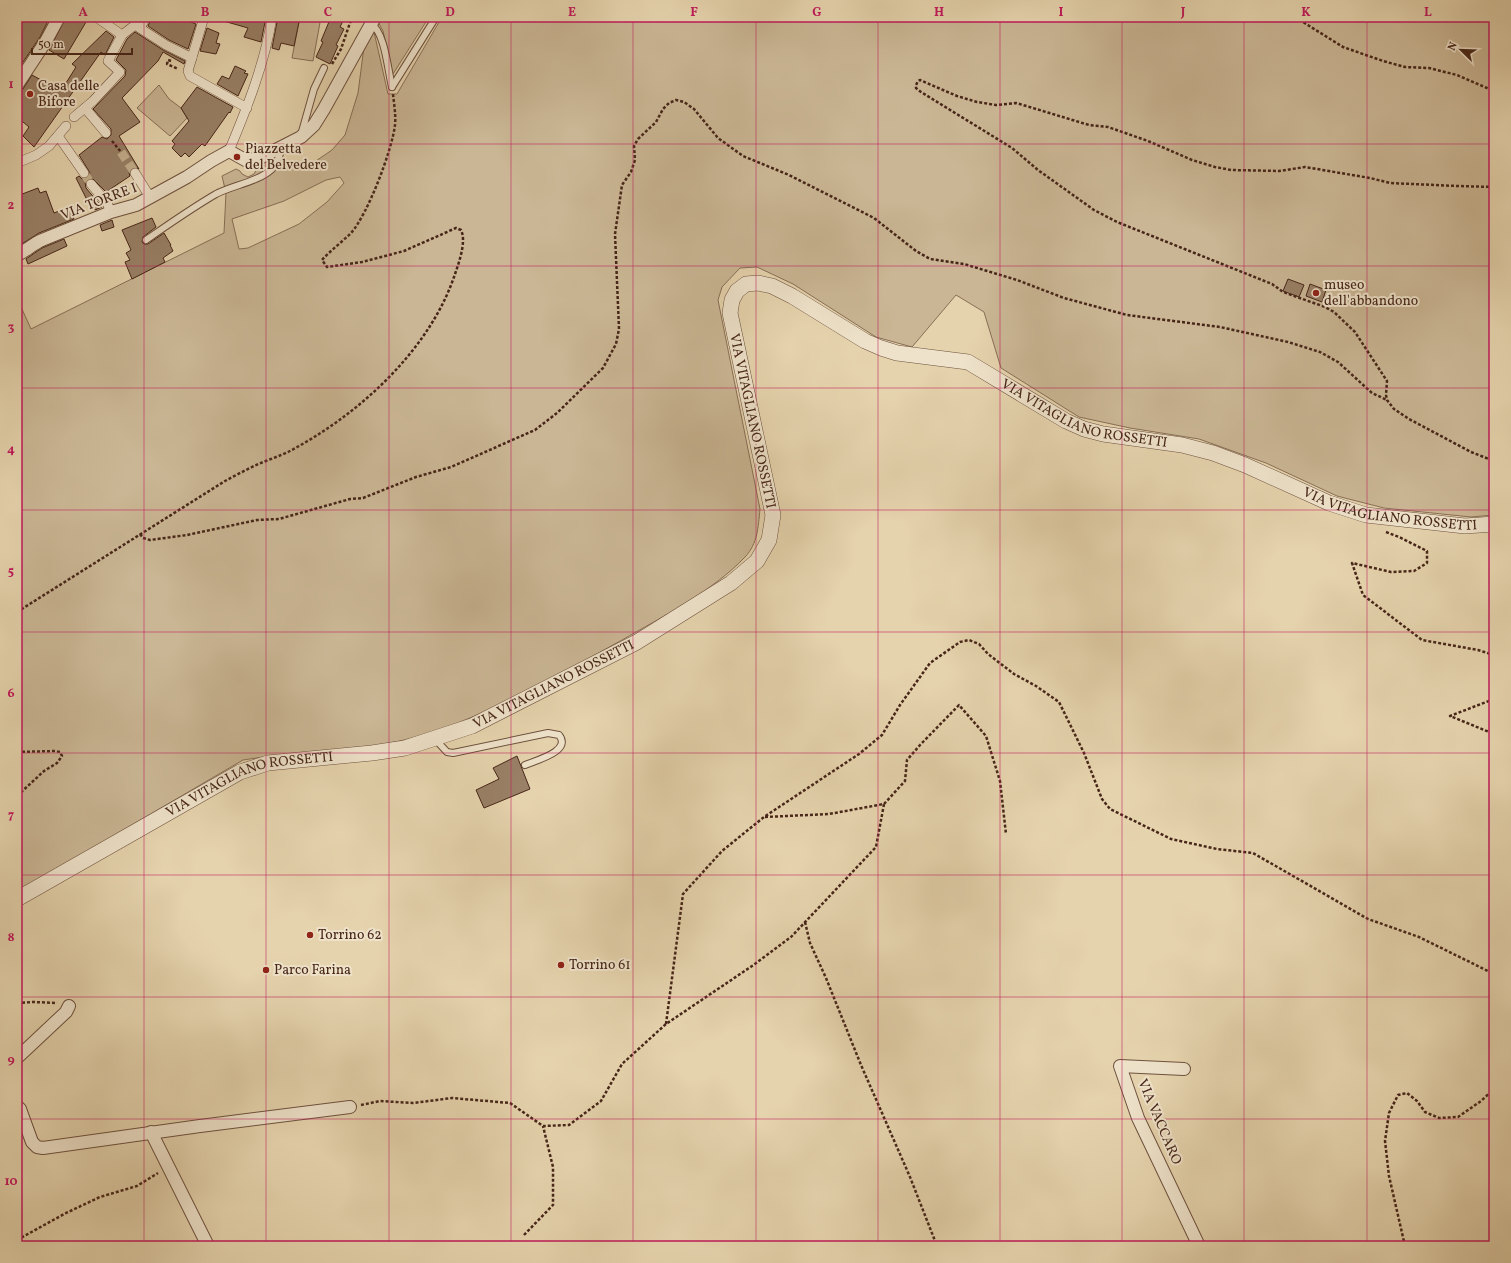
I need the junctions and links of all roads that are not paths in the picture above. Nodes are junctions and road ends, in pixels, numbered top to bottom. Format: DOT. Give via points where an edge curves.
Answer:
graph roads {
  1 [pos="60,17"];
  2 [pos="96,17"];
  3 [pos="146,17"];
  4 [pos="204,17"];
  5 [pos="272,17"];
  6 [pos="436,17"];
  7 [pos="373,21"];
  8 [pos="140,28"];
  9 [pos="122,35"];
  10 [pos="192,58"];
  11 [pos="324,68"];
  12 [pos="21,70"];
  13 [pos="17,84"];
  14 [pos="85,108"];
  15 [pos="247,108"];
  16 [pos="74,117"];
  17 [pos="66,126"];
  18 [pos="106,133"];
  19 [pos="58,136"];
  20 [pos="301,137"];
  21 [pos="282,147"];
  22 [pos="230,151"];
  23 [pos="17,163"];
  24 [pos="84,173"];
  25 [pos="135,173"];
  26 [pos="91,184"];
  27 [pos="150,197"];
  28 [pos="111,212"];
  29 [pos="146,240"];
  30 [pos="17,255"];
  31 [pos="1494,524"];
  32 [pos="434,739"];
  33 [pos="525,765"];
  34 [pos="17,900"];
  35 [pos="69,1006"];
  36 [pos="17,1058"];
  37 [pos="1184,1069"];
  38 [pos="17,1106"];
  39 [pos="350,1107"];
  40 [pos="151,1132"];
  41 [pos="208,1246"];
  42 [pos="1199,1246"];
  1 -- 12 [label="street" via="46,41"];
  2 -- 9 [label="street"];
  3 -- 8 [label="street"];
  4 -- 10 [label="street"];
  5 -- 15 [label="street" via="269,36"];
  6 -- 7 [label="lane" via="392,87 383,40"];
  7 -- 20 [label="street" via="324,110 314,125"];
  8 -- 9 [label="street" via="135,25"];
  8 -- 10 [label="street"];
  9 -- 14 [label="street" via="108,62 120,72"];
  10 -- 15 [label="street" via="188,70 190,76"];
  11 -- 20 [label="lane" via="314,89"];
  12 -- 13 [label="street"];
  14 -- 16 [label="street"];
  14 -- 18 [label="street"];
  15 -- 22 [label="street"];
  17 -- 19 [label="street"];
  19 -- 23 [label="street" via="36,155"];
  19 -- 24 [label="street"];
  20 -- 21 [label="street"];
  21 -- 22 [label="street" via="247,161"];
  21 -- 29 [label="lane" via="280,158 271,170 215,194"];
  22 -- 27 [label="street, VIA TORRE I"];
  25 -- 27 [label="street"];
  26 -- 28 [label="street"];
  27 -- 28 [label="street, VIA TORRE I" via="136,205"];
  28 -- 30 [label="street, VIA TORRE I" via="42,240"];
  31 -- 32 [label="street, VIA VITAGLIANO ROSSETTI" via="1465,526 1366,516 1213,454 1182,445 1084,429 1066,421 968,362 881,348 772,286 746,284 737,291 732,300 730,313 772,515 769,540 757,561 731,583 637,642 472,726"];
  32 -- 33 [label="lane" via="446,752 453,754 548,733 559,735 562,740 559,750"];
  32 -- 34 [label="street, VIA VITAGLIANO ROSSETTI" via="372,754 268,763 240,772"];
  35 -- 36 [label="street" via="66,1012"];
  37 -- 42 [label="street, VIA VACCARO" via="1120,1066 1138,1118"];
  38 -- 40 [label="street" via="32,1142 37,1147"];
  39 -- 40 [label="street"];
  40 -- 41 [label="street"];
}
